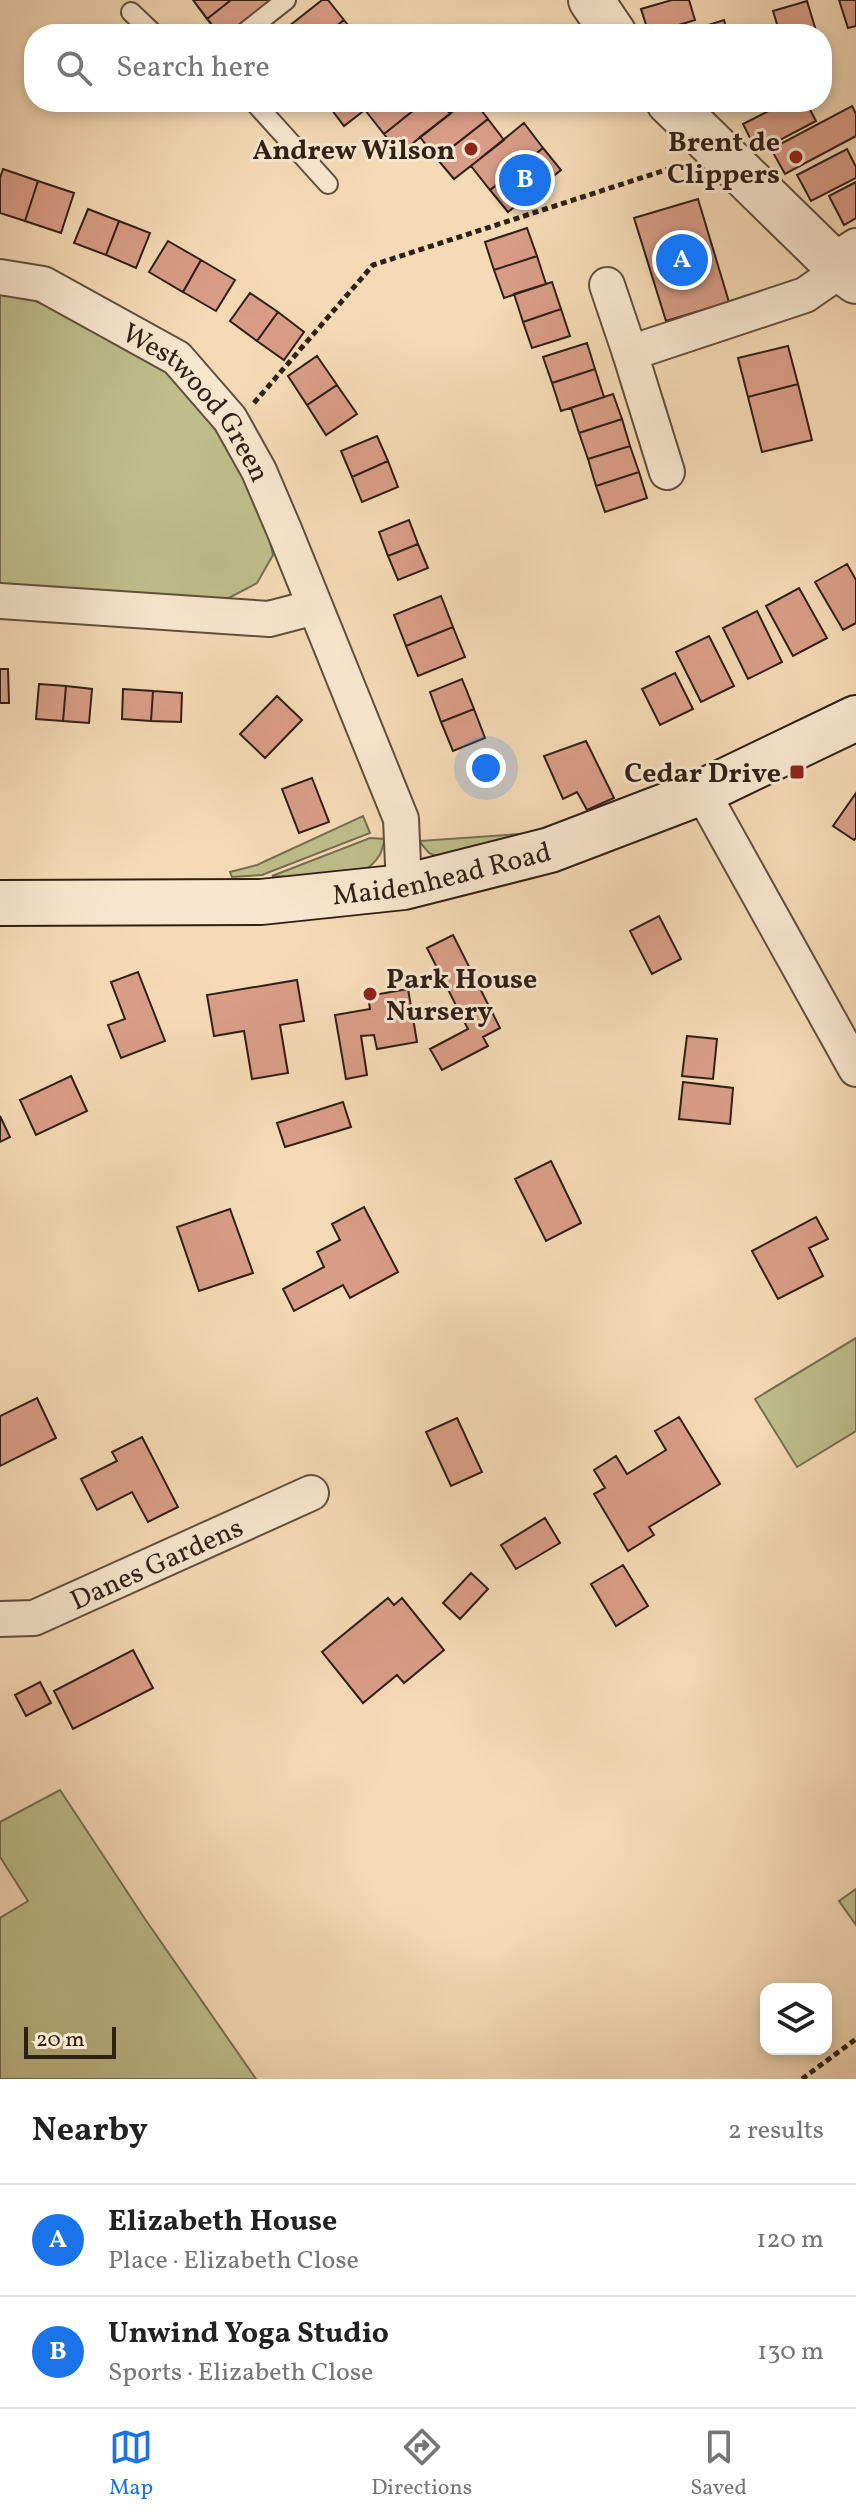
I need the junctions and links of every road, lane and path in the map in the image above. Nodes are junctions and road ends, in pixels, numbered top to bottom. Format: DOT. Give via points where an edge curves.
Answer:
graph roads {
  1 [pos="286,0"];
  2 [pos="131,12"];
  3 [pos="144,24"];
  4 [pos="256,24"];
  5 [pos="263,112"];
  6 [pos="679,112"];
  7 [pos="720,152"];
  8 [pos="328,184"];
  9 [pos="846,264"];
  10 [pos="0,277"];
  11 [pos="607,285"];
  12 [pos="630,353"];
  13 [pos="230,419"];
  14 [pos="667,472"];
  15 [pos="0,601"];
  16 [pos="315,607"];
  17 [pos="856,718"];
  18 [pos="702,792"];
  19 [pos="404,887"];
  20 [pos="0,903"];
  21 [pos="856,1069"];
  22 [pos="311,1493"];
  23 [pos="0,1619"];
  24 [pos="856,2039"];
  25 [pos="802,2079"];
  1 -- 4 [label="lane"];
  2 -- 3 [label="lane"];
  5 -- 8 [label="lane"];
  6 -- 7 [label="main road"];
  7 -- 9 [label="main road"];
  7 -- 13 [label="path" via="373,265 256,401"];
  9 -- 12 [label="street" via="805,295"];
  10 -- 13 [label="street, Westwood Green" via="43,284 177,358"];
  11 -- 12 [label="street"];
  12 -- 14 [label="street"];
  13 -- 16 [label="street, Westwood Green" via="259,471"];
  15 -- 16 [label="street" via="269,619"];
  16 -- 19 [label="street, Westwood Green" via="401,819"];
  17 -- 18 [label="main road, Maidenhead Road"];
  18 -- 19 [label="main road, Maidenhead Road" via="550,850"];
  18 -- 21 [label="street"];
  19 -- 20 [label="main road, Maidenhead Road" via="261,902"];
  22 -- 23 [label="street, Danes Gardens" via="34,1618"];
  24 -- 25 [label="path"];
}
